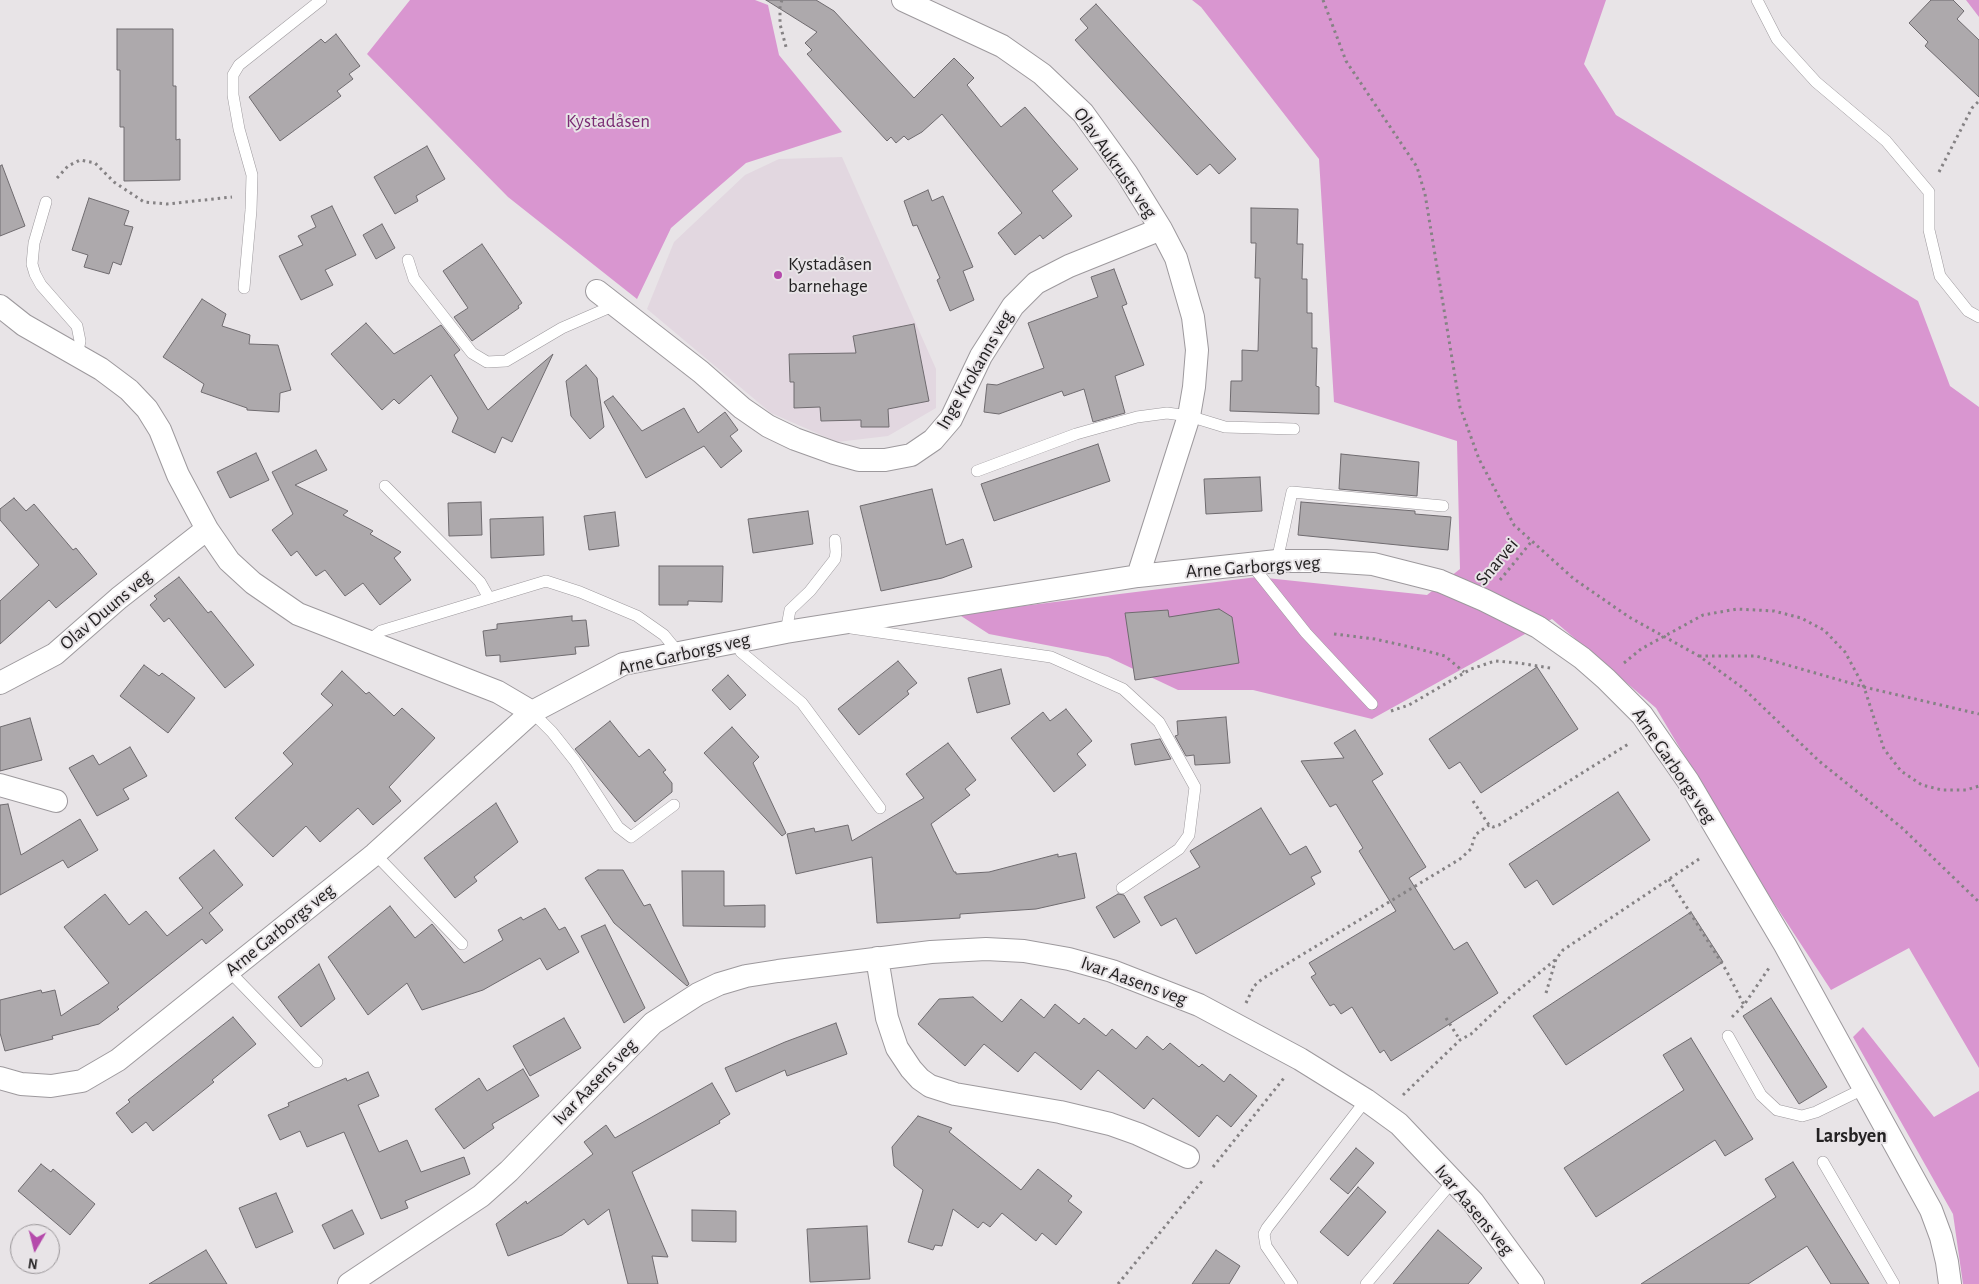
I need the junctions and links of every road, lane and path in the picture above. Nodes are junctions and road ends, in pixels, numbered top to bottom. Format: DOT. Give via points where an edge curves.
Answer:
graph roads {
  1 [pos="321,0"];
  2 [pos="782,0"];
  3 [pos="903,0"];
  4 [pos="1324,0"];
  5 [pos="1757,0"];
  6 [pos="786,47"];
  7 [pos="1979,101"];
  8 [pos="57,178"];
  9 [pos="1929,192"];
  10 [pos="252,195"];
  11 [pos="46,202"];
  12 [pos="1162,230"];
  13 [pos="408,260"];
  14 [pos="244,288"];
  15 [pos="597,291"];
  16 [pos="615,305"];
  17 [pos="0,306"];
  18 [pos="1979,317"];
  19 [pos="78,356"];
  20 [pos="1189,416"];
  21 [pos="1294,429"];
  22 [pos="977,471"];
  23 [pos="385,486"];
  24 [pos="1443,506"];
  25 [pos="206,529"];
  26 [pos="835,540"];
  27 [pos="1532,541"];
  28 [pos="1277,562"];
  29 [pos="1251,564"];
  30 [pos="1138,576"];
  31 [pos="489,598"];
  32 [pos="1484,600"];
  33 [pos="832,626"];
  34 [pos="786,632"];
  35 [pos="1306,633"];
  36 [pos="1663,636"];
  37 [pos="368,641"];
  38 [pos="737,641"];
  39 [pos="678,652"];
  40 [pos="1699,656"];
  41 [pos="1551,669"];
  42 [pos="1464,673"];
  43 [pos="1606,679"];
  44 [pos="0,683"];
  45 [pos="1864,687"];
  46 [pos="1372,704"];
  47 [pos="532,712"];
  48 [pos="1979,714"];
  49 [pos="1652,729"];
  50 [pos="0,785"];
  51 [pos="1979,786"];
  52 [pos="1473,801"];
  53 [pos="56,802"];
  54 [pos="674,805"];
  55 [pos="880,808"];
  56 [pos="1489,825"];
  57 [pos="1724,842"];
  58 [pos="375,854"];
  59 [pos="1669,878"];
  60 [pos="1122,888"];
  61 [pos="1979,902"];
  62 [pos="462,944"];
  63 [pos="1785,945"];
  64 [pos="877,958"];
  65 [pos="1556,960"];
  66 [pos="228,971"];
  67 [pos="1546,993"];
  68 [pos="1744,1005"];
  69 [pos="1446,1018"];
  70 [pos="1235,1024"];
  71 [pos="1728,1036"];
  72 [pos="1460,1040"];
  73 [pos="317,1062"];
  74 [pos="0,1078"];
  75 [pos="1865,1088"];
  76 [pos="1366,1100"];
  77 [pos="1385,1114"];
  78 [pos="1188,1157"];
  79 [pos="1824,1162"];
  80 [pos="1453,1181"];
  81 [pos="349,1284"];
  82 [pos="1292,1284"];
  83 [pos="1366,1284"];
  84 [pos="1533,1284"];
  85 [pos="1894,1284"];
  86 [pos="1950,1284"];
  1 -- 10 [label="lane" via="239,65 233,75 233,95 252,175"];
  2 -- 6 [label="path" via="780,24"];
  3 -- 12 [label="street, Olav Aukrusts veg" via="1002,46 1042,74 1082,113 1127,174"];
  4 -- 27 [label="path" via="1346,61 1417,168 1425,194 1460,407 1479,459 1514,525"];
  5 -- 9 [label="lane" via="1777,39 1816,82 1886,141"];
  7 -- 9 [label="path" via="1972,108"];
  8 -- 10 [label="path" via="68,166 80,160 95,163 114,182 144,202 167,204"];
  9 -- 18 [label="lane" via="1929,230 1940,276 1968,311"];
  10 -- 14 [label="lane"];
  11 -- 19 [label="lane" via="34,243 32,264 41,285 77,326"];
  12 -- 16 [label="street, Inge Krokanns veg" via="1069,266 1036,283 1013,306 981,356 950,419 933,440 911,455 885,460 859,460 834,453 768,426"];
  12 -- 20 [label="street, Olav Aukrusts veg" via="1179,266 1193,317 1197,350"];
  13 -- 16 [label="lane" via="414,279 472,353 487,362 506,360 562,328"];
  15 -- 16 [label="street, Inge Krokanns veg"];
  17 -- 19 [label="street" via="24,325"];
  19 -- 25 [label="street" via="130,390 147,409"];
  20 -- 21 [label="lane" via="1225,426"];
  20 -- 22 [label="lane" via="1167,413 1137,417 1076,434"];
  20 -- 30 [label="street, Olav Aukrusts veg"];
  23 -- 31 [label="lane" via="480,582"];
  24 -- 28 [label="lane" via="1292,492"];
  25 -- 37 [label="street" via="229,561 298,614"];
  25 -- 44 [label="street, Olav Duuns veg" via="55,654"];
  26 -- 34 [label="lane" via="835,559 790,610"];
  27 -- 32 [label="path, Snarvei"];
  27 -- 36 [label="path" via="1574,579"];
  28 -- 29 [label="street, Arne Garborgs veg"];
  28 -- 32 [label="street, Arne Garborgs veg" via="1373,564 1440,582"];
  29 -- 30 [label="street, Arne Garborgs veg"];
  29 -- 35 [label="lane"];
  30 -- 33 [label="street, Arne Garborgs veg"];
  31 -- 37 [label="lane" via="381,631"];
  31 -- 39 [label="lane" via="546,581 637,616 664,634"];
  32 -- 43 [label="street, Arne Garborgs veg" via="1538,627"];
  33 -- 34 [label="street, Arne Garborgs veg"];
  33 -- 60 [label="lane, Arne Garborgs veg" via="1051,657 1123,689 1152,715 1195,787 1189,836 1179,849"];
  34 -- 38 [label="street, Arne Garborgs veg"];
  35 -- 42 [label="path" via="1357,636 1419,649 1445,656"];
  35 -- 46 [label="lane"];
  36 -- 40 [label="path"];
  36 -- 43 [label="path"];
  36 -- 45 [label="path" via="1703,615 1736,609 1774,611 1801,618 1824,630 1845,652"];
  37 -- 47 [label="street" via="498,692"];
  38 -- 39 [label="street, Arne Garborgs veg"];
  38 -- 55 [label="lane" via="741,652 802,703"];
  39 -- 47 [label="street, Arne Garborgs veg" via="623,664"];
  40 -- 45 [label="path" via="1756,656"];
  40 -- 61 [label="path" via="1744,688 1819,761 1901,827"];
  41 -- 42 [label="path" via="1495,661"];
  42 -- 46 [label="path" via="1409,705 1392,711"];
  43 -- 49 [label="street, Arne Garborgs veg"];
  45 -- 48 [label="path"];
  45 -- 51 [label="path" via="1884,749 1901,771 1922,785 1942,790 1966,790"];
  47 -- 54 [label="lane" via="574,761 618,827 631,837"];
  47 -- 58 [label="street, Arne Garborgs veg"];
  49 -- 56 [label="path" via="1499,825"];
  49 -- 57 [label="street, Arne Garborgs veg"];
  50 -- 53 [label="street"];
  52 -- 56 [label="path"];
  56 -- 70 [label="path" via="1475,835 1471,849 1460,859 1262,979 1254,986"];
  57 -- 59 [label="path"];
  57 -- 63 [label="street, Arne Garborgs veg"];
  58 -- 62 [label="lane"];
  58 -- 66 [label="street, Arne Garborgs veg"];
  59 -- 65 [label="path" via="1563,950"];
  59 -- 68 [label="path"];
  63 -- 68 [label="path"];
  63 -- 75 [label="street, Arne Garborgs veg"];
  64 -- 70 [label="street, Ivar Aasens veg" via="986,949 1024,951 1069,959 1112,970 1199,1005"];
  64 -- 78 [label="street" via="887,1018 897,1048 911,1069 930,1086 955,1094 1094,1120 1138,1134"];
  64 -- 81 [label="street, Ivar Aasens veg" via="746,976 719,984 679,1005 636,1039 488,1191"];
  65 -- 67 [label="path"];
  65 -- 72 [label="path" via="1509,998 1472,1034"];
  66 -- 73 [label="lane"];
  66 -- 74 [label="street, Arne Garborgs veg" via="118,1060 82,1081 51,1086 21,1084"];
  68 -- 71 [label="path" via="1728,1021"];
  69 -- 72 [label="path"];
  70 -- 76 [label="street, Ivar Aasens veg"];
  71 -- 75 [label="lane" via="1761,1095 1777,1110 1802,1116"];
  72 -- 77 [label="path"];
  75 -- 86 [label="street, Arne Garborgs veg" via="1931,1210 1941,1237"];
  76 -- 77 [label="street, Ivar Aasens veg"];
  76 -- 82 [label="lane" via="1264,1234 1266,1246"];
  77 -- 80 [label="street, Ivar Aasens veg" via="1399,1124"];
  79 -- 85 [label="lane"];
  80 -- 83 [label="lane"];
  80 -- 84 [label="street, Ivar Aasens veg" via="1473,1202"];
}
